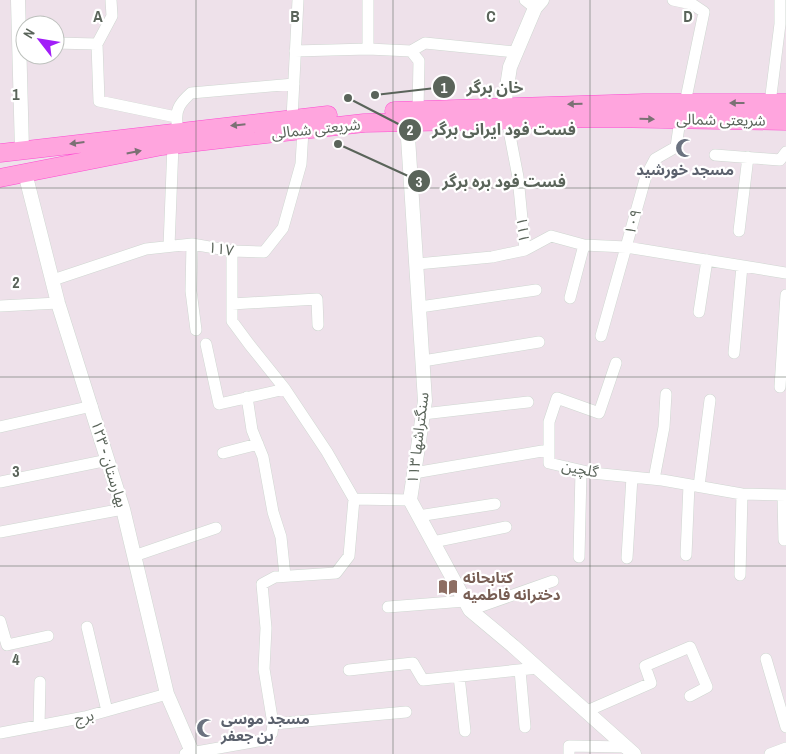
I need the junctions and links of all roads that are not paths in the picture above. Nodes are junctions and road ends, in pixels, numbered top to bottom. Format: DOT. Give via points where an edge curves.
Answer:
graph roads {
  1 [pos="18,0"];
  2 [pos="111,0"];
  3 [pos="298,0"];
  4 [pos="368,0"];
  5 [pos="673,0"];
  6 [pos="780,0"];
  7 [pos="534,3"];
  8 [pos="19,15"];
  9 [pos="782,38"];
  10 [pos="65,43"];
  11 [pos="97,44"];
  12 [pos="368,49"];
  13 [pos="411,50"];
  14 [pos="295,51"];
  15 [pos="516,52"];
  16 [pos="22,65"];
  17 [pos="294,84"];
  18 [pos="778,103"];
  19 [pos="682,111"];
  20 [pos="505,113"];
  21 [pos="413,116"];
  22 [pos="786,121"];
  23 [pos="298,125"];
  24 [pos="176,131"];
  25 [pos="22,150"];
  26 [pos="0,152"];
  27 [pos="786,152"];
  28 [pos="715,155"];
  29 [pos="748,157"];
  30 [pos="25,173"];
  31 [pos="0,178"];
  32 [pos="739,231"];
  33 [pos="192,244"];
  34 [pos="584,245"];
  35 [pos="169,246"];
  36 [pos="626,247"];
  37 [pos="526,250"];
  38 [pos="232,252"];
  39 [pos="707,260"];
  40 [pos="417,264"];
  41 [pos="742,266"];
  42 [pos="786,273"];
  43 [pos="52,280"];
  44 [pos="536,290"];
  45 [pos="786,295"];
  46 [pos="570,298"];
  47 [pos="58,302"];
  48 [pos="232,304"];
  49 [pos="0,306"];
  50 [pos="420,307"];
  51 [pos="699,312"];
  52 [pos="318,325"];
  53 [pos="196,330"];
  54 [pos="601,336"];
  55 [pos="538,342"];
  56 [pos="206,344"];
  57 [pos="785,344"];
  58 [pos="734,353"];
  59 [pos="423,361"];
  60 [pos="616,363"];
  61 [pos="780,386"];
  62 [pos="285,389"];
  63 [pos="666,394"];
  64 [pos="247,397"];
  65 [pos="710,400"];
  66 [pos="528,402"];
  67 [pos="92,406"];
  68 [pos="423,414"];
  69 [pos="0,427"];
  70 [pos="258,444"];
  71 [pos="548,450"];
  72 [pos="223,453"];
  73 [pos="108,460"];
  74 [pos="582,471"];
  75 [pos="414,473"];
  76 [pos="632,477"];
  77 [pos="654,479"];
  78 [pos="0,482"];
  79 [pos="694,486"];
  80 [pos="742,494"];
  81 [pos="784,495"];
  82 [pos="354,499"];
  83 [pos="410,500"];
  84 [pos="495,504"];
  85 [pos="123,509"];
  86 [pos="418,516"];
  87 [pos="506,527"];
  88 [pos="216,528"];
  89 [pos="0,532"];
  90 [pos="784,540"];
  91 [pos="433,542"];
  92 [pos="686,555"];
  93 [pos="134,556"];
  94 [pos="579,557"];
  95 [pos="626,558"];
  96 [pos="740,575"];
  97 [pos="285,576"];
  98 [pos="552,580"];
  99 [pos="467,605"];
  100 [pos="388,607"];
  101 [pos="0,621"];
  102 [pos="87,627"];
  103 [pos="48,636"];
  104 [pos="766,659"];
  105 [pos="538,668"];
  106 [pos="349,670"];
  107 [pos="520,670"];
  108 [pos="459,676"];
  109 [pos="40,682"];
  110 [pos="167,694"];
  111 [pos="690,696"];
  112 [pos="107,711"];
  113 [pos="587,711"];
  114 [pos="406,712"];
  115 [pos="273,724"];
  116 [pos="39,726"];
  117 [pos="786,726"];
  118 [pos="525,727"];
  119 [pos="465,731"];
  120 [pos="0,732"];
  121 [pos="786,748"];
  122 [pos="631,751"];
  123 [pos="190,753"];
  124 [pos="569,754"];
  125 [pos="770,754"];
  1 -- 8 [label="street"];
  2 -- 11 [label="street" via="112,16"];
  3 -- 14 [label="street"];
  4 -- 12 [label="street"];
  5 -- 19 [label="street" via="692,4 704,12"];
  6 -- 9 [label="street"];
  7 -- 15 [label="street"];
  9 -- 18 [label="street"];
  10 -- 11 [label="street"];
  11 -- 24 [label="street" via="100,101"];
  12 -- 13 [label="street"];
  12 -- 14 [label="street"];
  13 -- 15 [label="street" via="425,43"];
  13 -- 21 [label="street" via="419,60"];
  14 -- 17 [label="street"];
  15 -- 20 [label="street" via="510,67"];
  16 -- 25 [label="street"];
  17 -- 23 [label="street"];
  17 -- 24 [label="street" via="191,94 180,104"];
  18 -- 19 [label="main road, شریعتی شمالی, one-way"];
  19 -- 20 [label="main road, شریعتی شمالی"];
  19 -- 22 [label="main road, شریعتی شمالی"];
  19 -- 36 [label="street, ۱۰۹" via="676,147 655,159 646,176"];
  20 -- 21 [label="main road, شریعتی شمالی"];
  20 -- 37 [label="street, ۱۱۱" via="518,177"];
  21 -- 23 [label="main road, شریعتی شمالی" via="364,123"];
  21 -- 40 [label="street, سنگتراشها ۱۱۳"];
  23 -- 24 [label="main road, شریعتی شمالی"];
  23 -- 38 [label="street, ۱۱۷" via="302,164 283,228 264,252"];
  24 -- 25 [label="main road, شریعتی شمالی, one-way"];
  30 -- 24 [label="main road, شریعتی شمالی, one-way"];
  24 -- 35 [label="street"];
  25 -- 26 [label="main road, شریعتی شمالی"];
  27 -- 29 [label="street" via="780,160"];
  28 -- 29 [label="street"];
  29 -- 32 [label="street"];
  30 -- 31 [label="main road, شریعتی شمالی"];
  30 -- 43 [label="street, بهارستان - ۱۲۳"];
  33 -- 35 [label="street, ۱۱۷"];
  33 -- 38 [label="street, ۱۱۷"];
  33 -- 53 [label="street" via="191,291"];
  34 -- 36 [label="street"];
  34 -- 37 [label="street" via="551,236"];
  34 -- 46 [label="street"];
  35 -- 43 [label="street, ۱۱۷" via="146,249"];
  36 -- 39 [label="street"];
  36 -- 54 [label="street, ۱۰۹"];
  37 -- 40 [label="street" via="492,257"];
  38 -- 48 [label="street"];
  39 -- 41 [label="street"];
  39 -- 51 [label="street"];
  40 -- 50 [label="street, سنگتراشها ۱۱۳"];
  41 -- 42 [label="street"];
  41 -- 58 [label="street"];
  43 -- 47 [label="street, بهارستان - ۱۲۳"];
  44 -- 50 [label="street"];
  45 -- 57 [label="street"];
  47 -- 49 [label="street"];
  47 -- 67 [label="street, بهارستان - ۱۲۳"];
  48 -- 52 [label="street" via="317,299"];
  48 -- 62 [label="street" via="232,320"];
  50 -- 59 [label="street, سنگتراشها ۱۱۳"];
  55 -- 59 [label="street"];
  56 -- 64 [label="street" via="219,404"];
  57 -- 61 [label="street"];
  59 -- 68 [label="street, سنگتراشها ۱۱۳"];
  60 -- 71 [label="street, گلچین" via="599,412 557,398 549,422"];
  62 -- 64 [label="street"];
  62 -- 82 [label="street"];
  63 -- 77 [label="street" via="664,427"];
  64 -- 70 [label="street" via="252,430"];
  65 -- 79 [label="street"];
  66 -- 68 [label="street"];
  67 -- 69 [label="street"];
  67 -- 73 [label="street, بهارستان - ۱۲۳"];
  68 -- 75 [label="street, سنگتراشها ۱۱۳"];
  70 -- 72 [label="street"];
  70 -- 97 [label="street" via="281,537"];
  71 -- 74 [label="street, گلچین" via="548,463"];
  71 -- 75 [label="street"];
  73 -- 78 [label="street"];
  73 -- 85 [label="street, بهارستان - ۱۲۳"];
  74 -- 76 [label="street, گلچین"];
  74 -- 94 [label="street"];
  75 -- 83 [label="street, سنگتراشها ۱۱۳"];
  76 -- 77 [label="street, گلچین"];
  76 -- 95 [label="street"];
  77 -- 79 [label="street, گلچین"];
  79 -- 80 [label="street, گلچین"];
  79 -- 92 [label="street"];
  80 -- 81 [label="street, گلچین"];
  80 -- 96 [label="street"];
  81 -- 90 [label="street"];
  82 -- 83 [label="street"];
  82 -- 97 [label="street" via="349,556 336,573"];
  83 -- 86 [label="street, سنگتراشها ۱۱۳"];
  84 -- 86 [label="street"];
  85 -- 89 [label="street"];
  85 -- 93 [label="street, بهارستان - ۱۲۳"];
  86 -- 91 [label="street, سنگتراشها ۱۱۳"];
  87 -- 91 [label="street"];
  88 -- 93 [label="street"];
  91 -- 99 [label="street, سنگتراشها ۱۱۳"];
  93 -- 110 [label="street, بهارستان - ۱۲۳"];
  97 -- 115 [label="street" via="262,584 266,628 264,669"];
  98 -- 99 [label="street"];
  99 -- 100 [label="street"];
  99 -- 105 [label="street, سنگتراشها ۱۱۳"];
  101 -- 103 [label="street" via="7,645"];
  102 -- 112 [label="street"];
  104 -- 117 [label="street"];
  105 -- 107 [label="street"];
  105 -- 113 [label="street, سنگتراشها ۱۱۳"];
  106 -- 108 [label="street" via="413,663 423,680"];
  107 -- 108 [label="street"];
  107 -- 118 [label="street"];
  108 -- 119 [label="street"];
  109 -- 116 [label="street"];
  110 -- 112 [label="street, برج"];
  110 -- 123 [label="street, بهارستان - ۱۲۳"];
  111 -- 113 [label="street" via="707,687 690,647 645,666 651,683"];
  112 -- 116 [label="street, برج"];
  113 -- 122 [label="street, سنگتراشها ۱۱۳"];
  114 -- 115 [label="street"];
  115 -- 123 [label="street" via="272,733 264,740"];
  116 -- 120 [label="street, برج"];
  121 -- 125 [label="street"];
  122 -- 124 [label="street" via="569,746"];
}
